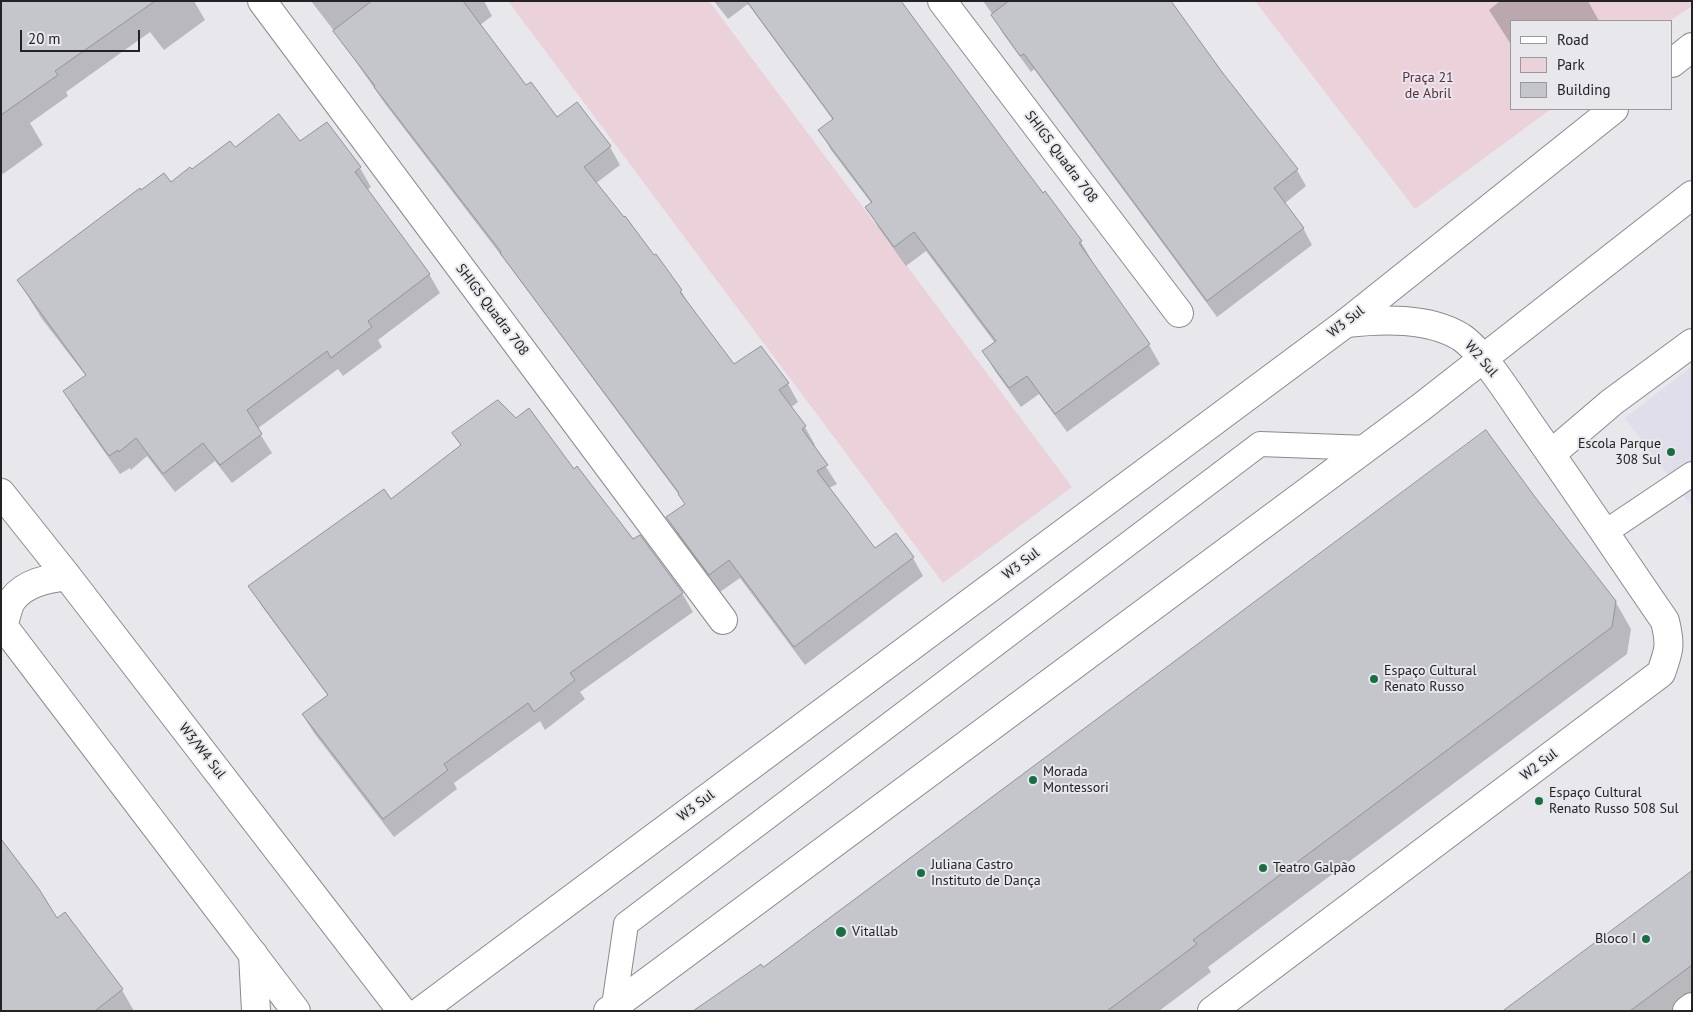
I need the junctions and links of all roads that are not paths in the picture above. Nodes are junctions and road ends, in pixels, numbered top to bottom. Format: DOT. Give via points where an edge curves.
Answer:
graph roads {
  1 [pos="262,1"];
  2 [pos="942,1"];
  3 [pos="1692,47"];
  4 [pos="1673,62"];
  5 [pos="1613,110"];
  6 [pos="1692,196"];
  7 [pos="1179,313"];
  8 [pos="1346,323"];
  9 [pos="1692,343"];
  10 [pos="1483,359"];
  11 [pos="1368,448"];
  12 [pos="1551,454"];
  13 [pos="1692,474"];
  14 [pos="4,507"];
  15 [pos="1604,533"];
  16 [pos="67,576"];
  17 [pos="723,620"];
  18 [pos="2,624"];
  19 [pos="253,954"];
  20 [pos="1692,1007"];
  21 [pos="611,1008"];
  22 [pos="256,1011"];
  23 [pos="296,1011"];
  24 [pos="402,1011"];
  25 [pos="421,1011"];
  26 [pos="1212,1011"];
  27 [pos="1687,1011"];
  1 -- 17 [label="main road, SHIGS Quadra 708"];
  2 -- 7 [label="main road, SHIGS Quadra 708"];
  3 -- 4 [label="main road"];
  5 -- 8 [label="main road, W3 Sul"];
  6 -- 10 [label="main road"];
  8 -- 10 [label="main road, W2 Sul" via="1386,320 1427,325 1461,337"];
  8 -- 25 [label="main road, W3 Sul"];
  9 -- 12 [label="main road" via="1612,402"];
  10 -- 11 [label="main road"];
  10 -- 12 [label="main road, W2 Sul"];
  11 -- 21 [label="main road"];
  11 -- 21 [label="lane" via="1260,444 626,924"];
  12 -- 15 [label="main road, W2 Sul"];
  13 -- 15 [label="lane"];
  14 -- 16 [label="main road, W3/W4 Sul"];
  15 -- 26 [label="main road, W2 Sul" via="1665,621 1669,650 1661,673"];
  16 -- 18 [label="main road" via="38,581 23,589 12,600"];
  16 -- 24 [label="main road, W3/W4 Sul"];
  18 -- 19 [label="main road"];
  19 -- 22 [label="main road"];
  19 -- 23 [label="main road"];
  20 -- 27 [label="main road"];
}
